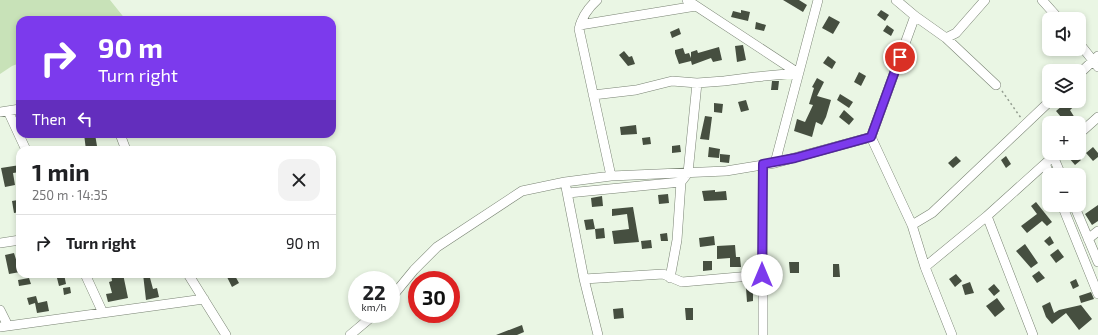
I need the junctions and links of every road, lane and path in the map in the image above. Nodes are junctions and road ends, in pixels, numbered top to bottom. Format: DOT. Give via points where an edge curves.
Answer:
graph roads {
  1 [pos="597,0"];
  2 [pos="687,0"];
  3 [pos="818,0"];
  4 [pos="896,0"];
  5 [pos="985,0"];
  6 [pos="1042,0"];
  7 [pos="696,6"];
  8 [pos="1053,12"];
  9 [pos="915,16"];
  10 [pos="580,26"];
  11 [pos="946,38"];
  12 [pos="1086,50"];
  13 [pos="1097,61"];
  14 [pos="1086,69"];
  15 [pos="798,73"];
  16 [pos="697,83"];
  17 [pos="996,85"];
  18 [pos="593,95"];
  19 [pos="1042,108"];
  20 [pos="16,110"];
  21 [pos="4,112"];
  22 [pos="1098,117"];
  23 [pos="1025,124"];
  24 [pos="1086,128"];
  25 [pos="16,133"];
  26 [pos="871,137"];
  27 [pos="1049,160"];
  28 [pos="775,163"];
  29 [pos="763,164"];
  30 [pos="1045,164"];
  31 [pos="1047,168"];
  32 [pos="688,173"];
  33 [pos="611,176"];
  34 [pos="565,182"];
  35 [pos="682,182"];
  36 [pos="568,193"];
  37 [pos="1065,212"];
  38 [pos="1077,212"];
  39 [pos="987,216"];
  40 [pos="912,225"];
  41 [pos="1098,231"];
  42 [pos="1088,239"];
  43 [pos="16,241"];
  44 [pos="0,243"];
  45 [pos="1098,262"];
  46 [pos="924,267"];
  47 [pos="762,275"];
  48 [pos="86,278"];
  49 [pos="191,278"];
  50 [pos="670,278"];
  51 [pos="584,279"];
  52 [pos="400,287"];
  53 [pos="1098,294"];
  54 [pos="204,299"];
  55 [pos="0,310"];
  56 [pos="103,312"];
  57 [pos="364,323"];
  58 [pos="4,326"];
  59 [pos="226,335"];
  60 [pos="350,335"];
  61 [pos="598,335"];
  62 [pos="763,335"];
  63 [pos="952,335"];
  64 [pos="1033,335"];
  1 -- 10 [label="street" via="582,18"];
  2 -- 7 [label="street"];
  3 -- 15 [label="street"];
  4 -- 9 [label="street"];
  5 -- 11 [label="street" via="956,33"];
  6 -- 8 [label="street"];
  7 -- 10 [label="street"];
  7 -- 15 [label="street"];
  9 -- 11 [label="street"];
  9 -- 26 [label="street"];
  10 -- 18 [label="street"];
  11 -- 17 [label="street"];
  12 -- 13 [label="street"];
  13 -- 14 [label="street"];
  15 -- 16 [label="street"];
  15 -- 28 [label="street"];
  16 -- 18 [label="street" via="672,81 636,90"];
  16 -- 32 [label="street"];
  17 -- 23 [label="path"];
  18 -- 33 [label="street"];
  19 -- 23 [label="street"];
  20 -- 21 [label="street"];
  21 -- 25 [label="street"];
  22 -- 24 [label="street"];
  23 -- 40 [label="street" via="932,213"];
  26 -- 28 [label="street"];
  26 -- 40 [label="street"];
  27 -- 30 [label="street"];
  28 -- 29 [label="street"];
  29 -- 32 [label="street" via="726,171"];
  29 -- 47 [label="street"];
  30 -- 31 [label="street"];
  30 -- 39 [label="street"];
  32 -- 33 [label="street"];
  32 -- 35 [label="street"];
  33 -- 34 [label="street"];
  34 -- 36 [label="street"];
  34 -- 52 [label="street" via="522,191 437,247"];
  35 -- 36 [label="street"];
  35 -- 50 [label="street" via="677,240"];
  36 -- 51 [label="street"];
  37 -- 53 [label="street"];
  38 -- 42 [label="street"];
  39 -- 46 [label="street"];
  39 -- 64 [label="street"];
  40 -- 46 [label="street"];
  41 -- 42 [label="street"];
  42 -- 45 [label="street"];
  43 -- 44 [label="street"];
  46 -- 63 [label="street"];
  47 -- 50 [label="street" via="682,282"];
  47 -- 62 [label="street"];
  48 -- 56 [label="street"];
  49 -- 54 [label="street"];
  50 -- 51 [label="street" via="663,274"];
  51 -- 61 [label="street"];
  54 -- 56 [label="street"];
  54 -- 59 [label="street"];
  55 -- 58 [label="street"];
  56 -- 58 [label="street"];
  57 -- 60 [label="street"];
}
